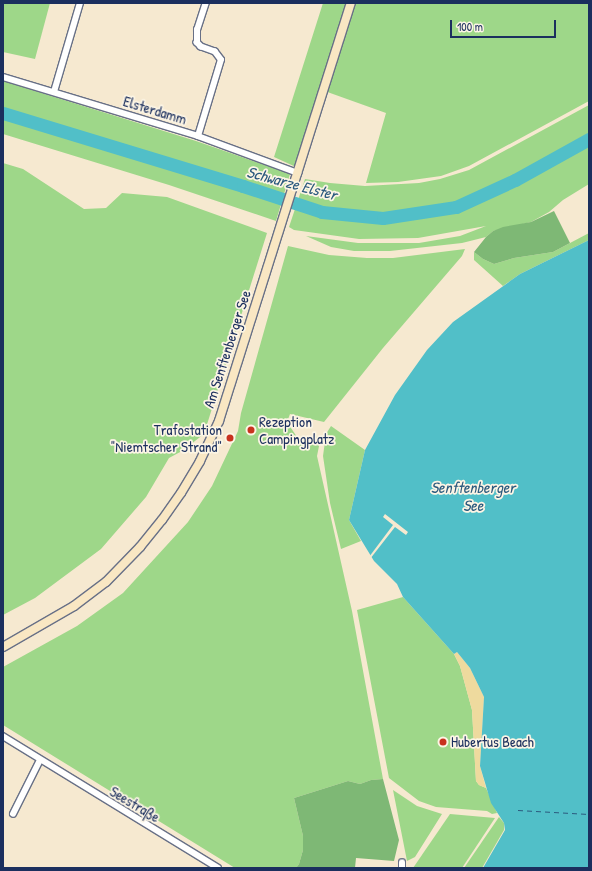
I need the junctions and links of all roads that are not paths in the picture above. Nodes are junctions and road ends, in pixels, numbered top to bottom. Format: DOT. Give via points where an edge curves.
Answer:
graph roads {
  1 [pos="80,3"];
  2 [pos="206,3"];
  3 [pos="351,3"];
  4 [pos="3,77"];
  5 [pos="54,92"];
  6 [pos="198,136"];
  7 [pos="298,173"];
  8 [pos="3,647"];
  9 [pos="3,736"];
  10 [pos="40,760"];
  11 [pos="13,814"];
  12 [pos="218,868"];
  1 -- 5 [label="street"];
  2 -- 6 [label="street" via="197,43 215,52 221,60"];
  3 -- 7 [label="street, Am Senftenberger See"];
  4 -- 5 [label="street, Elsterdamm"];
  5 -- 6 [label="street, Elsterdamm"];
  6 -- 7 [label="street, Elsterdamm"];
  7 -- 8 [label="street, Am Senftenberger See" via="219,421 181,493 140,547 106,582 74,606"];
  9 -- 10 [label="street, Seestraße"];
  10 -- 11 [label="street"];
  10 -- 12 [label="street, Seestraße"];
}
